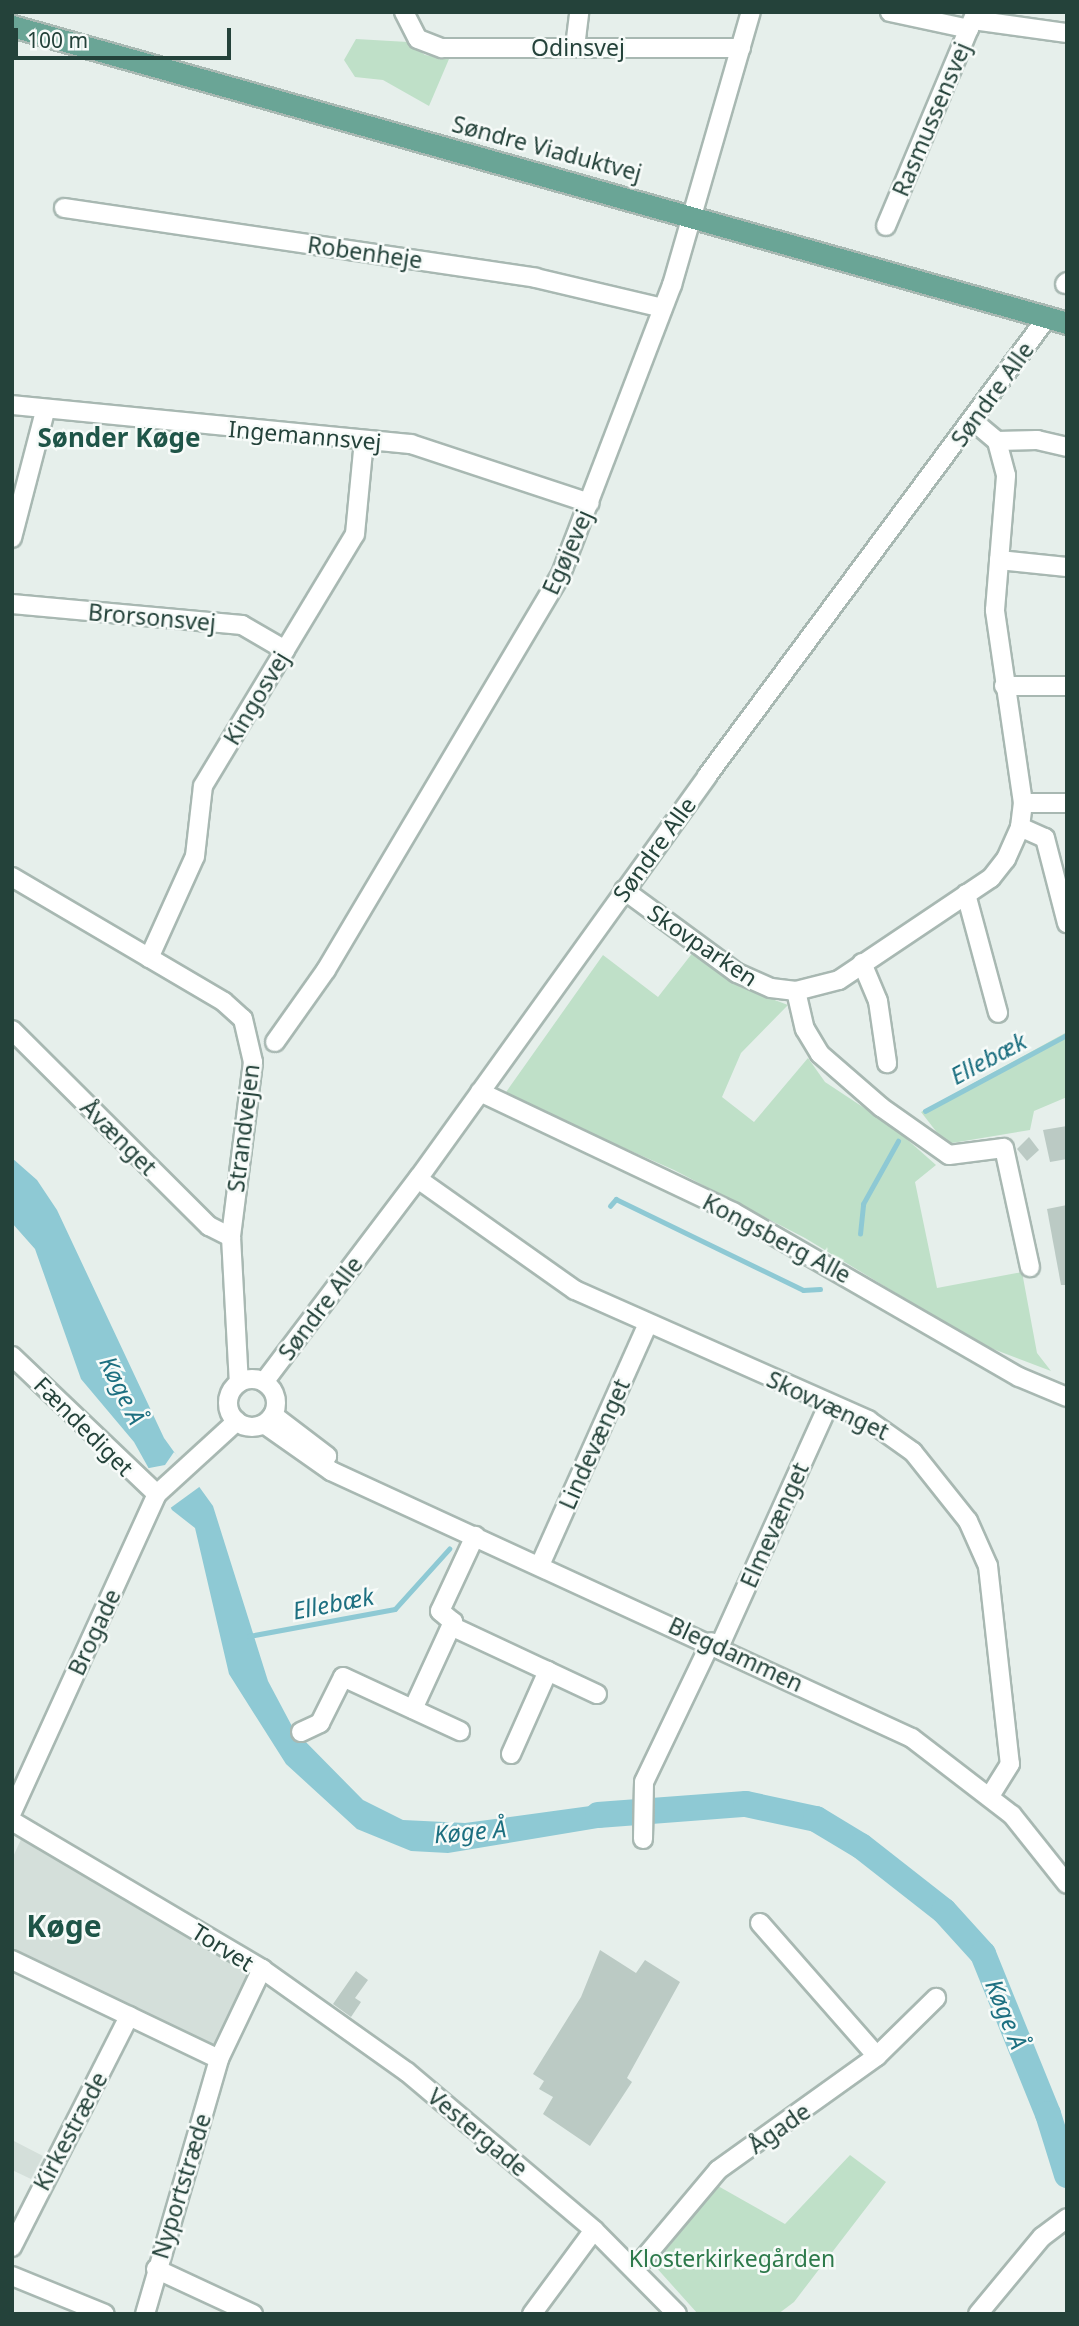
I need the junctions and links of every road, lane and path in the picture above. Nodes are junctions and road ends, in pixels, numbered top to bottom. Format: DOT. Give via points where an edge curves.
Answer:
graph roads {
  1 [pos="404,12"];
  2 [pos="579,12"];
  3 [pos="751,12"];
  4 [pos="890,12"];
  5 [pos="973,21"];
  6 [pos="12,26"];
  7 [pos="1067,33"];
  8 [pos="575,47"];
  9 [pos="741,48"];
  10 [pos="64,208"];
  11 [pos="695,215"];
  12 [pos="886,226"];
  13 [pos="663,308"];
  14 [pos="1057,321"];
  15 [pos="12,405"];
  16 [pos="45,411"];
  17 [pos="973,421"];
  18 [pos="364,441"];
  19 [pos="997,441"];
  20 [pos="1067,447"];
  21 [pos="589,503"];
  22 [pos="12,538"];
  23 [pos="999,560"];
  24 [pos="1067,567"];
  25 [pos="12,604"];
  26 [pos="285,650"];
  27 [pos="1003,686"];
  28 [pos="1067,686"];
  29 [pos="1023,803"];
  30 [pos="1067,803"];
  31 [pos="1020,827"];
  32 [pos="12,877"];
  33 [pos="624,890"];
  34 [pos="966,894"];
  35 [pos="1067,923"];
  36 [pos="149,958"];
  37 [pos="862,962"];
  38 [pos="796,991"];
  39 [pos="998,1013"];
  40 [pos="12,1030"];
  41 [pos="275,1042"];
  42 [pos="887,1063"];
  43 [pos="480,1092"];
  44 [pos="418,1180"];
  45 [pos="231,1237"];
  46 [pos="1030,1267"];
  47 [pos="648,1324"];
  48 [pos="12,1356"];
  49 [pos="264,1382"];
  50 [pos="239,1383"];
  51 [pos="1067,1397"];
  52 [pos="829,1404"];
  53 [pos="268,1419"];
  54 [pos="237,1421"];
  55 [pos="157,1494"];
  56 [pos="475,1536"];
  57 [pos="540,1565"];
  58 [pos="451,1626"];
  59 [pos="715,1644"];
  60 [pos="548,1671"];
  61 [pos="597,1694"];
  62 [pos="413,1709"];
  63 [pos="460,1731"];
  64 [pos="301,1732"];
  65 [pos="511,1754"];
  66 [pos="991,1795"];
  67 [pos="12,1812"];
  68 [pos="12,1821"];
  69 [pos="643,1839"];
  70 [pos="1067,1884"];
  71 [pos="760,1923"];
  72 [pos="12,1961"];
  73 [pos="262,1969"];
  74 [pos="936,1998"];
  75 [pos="129,2016"];
  76 [pos="877,2056"];
  77 [pos="219,2059"];
  78 [pos="1063,2220"];
  79 [pos="594,2230"];
  80 [pos="12,2248"];
  81 [pos="156,2269"];
  82 [pos="635,2269"];
  83 [pos="12,2276"];
  84 [pos="105,2314"];
  85 [pos="145,2314"];
  86 [pos="253,2314"];
  87 [pos="532,2314"];
  88 [pos="677,2314"];
  89 [pos="978,2314"];
  1 -- 8 [label="street, Odinsvej" via="418,39 442,48"];
  2 -- 8 [label="street"];
  3 -- 9 [label="street, Egøjevej"];
  4 -- 5 [label="street"];
  5 -- 7 [label="street"];
  5 -- 12 [label="street, Rasmussensvej"];
  6 -- 11 [label="main road, Søndre Viaduktvej"];
  8 -- 9 [label="street, Odinsvej"];
  9 -- 11 [label="street, Egøjevej"];
  10 -- 13 [label="street, Robenheje" via="536,278"];
  11 -- 13 [label="street, Egøjevej"];
  11 -- 14 [label="main road, Søndre Viaduktvej"];
  13 -- 21 [label="street, Egøjevej"];
  14 -- 17 [label="street, Søndre Alle"];
  15 -- 16 [label="street, Ingemannsvej"];
  16 -- 18 [label="street, Ingemannsvej"];
  16 -- 22 [label="street"];
  17 -- 19 [label="street"];
  17 -- 33 [label="street, Søndre Alle"];
  18 -- 21 [label="street, Ingemannsvej" via="411,444"];
  18 -- 26 [label="street, Kingosvej" via="355,534"];
  19 -- 20 [label="street" via="1037,440"];
  19 -- 23 [label="street, Skovparken" via="1006,475"];
  21 -- 41 [label="street, Egøjevej" via="554,588 326,970"];
  23 -- 24 [label="street"];
  23 -- 27 [label="street, Skovparken" via="995,610"];
  25 -- 26 [label="street, Brorsonsvej" via="242,625"];
  26 -- 36 [label="street, Kingosvej" via="203,786 195,856"];
  27 -- 28 [label="street"];
  27 -- 29 [label="street, Skovparken"];
  29 -- 30 [label="street"];
  29 -- 31 [label="street, Skovparken"];
  31 -- 34 [label="street, Skovparken" via="991,878"];
  31 -- 35 [label="street" via="1045,838"];
  32 -- 36 [label="street, Strandvejen"];
  33 -- 38 [label="street, Skovparken" via="737,973 771,988"];
  33 -- 43 [label="street, Søndre Alle"];
  34 -- 37 [label="street, Skovparken"];
  34 -- 39 [label="street"];
  36 -- 45 [label="street, Strandvejen" via="238,1012 250,1037 253,1062"];
  37 -- 38 [label="street, Skovparken" via="839,980"];
  37 -- 42 [label="street" via="878,1002"];
  38 -- 46 [label="street" via="806,1029 820,1054 881,1107 949,1155 1003,1148"];
  40 -- 45 [label="street, Åvænget" via="209,1226"];
  43 -- 44 [label="street, Søndre Alle"];
  43 -- 51 [label="street, Kongsberg Alle" via="744,1217 1019,1377"];
  44 -- 47 [label="street, Skovvænget" via="554,1278"];
  44 -- 49 [label="street, Søndre Alle"];
  45 -- 50 [label="street, Strandvejen"];
  47 -- 52 [label="street, Skovvænget"];
  47 -- 57 [label="street, Lindevænget"];
  48 -- 55 [label="street, Fændediget"];
  49 -- 50 [label="street"];
  49 -- 53 [label="street" via="276,1400"];
  50 -- 54 [label="street" via="229,1402"];
  52 -- 59 [label="street, Elmevænget"];
  52 -- 66 [label="street, Skovvænget" via="894,1434 914,1452 980,1543 988,1566 1010,1764"];
  53 -- 54 [label="street"];
  53 -- 56 [label="street, Blegdammen" via="363,1484"];
  54 -- 55 [label="street, Brogade" via="191,1468"];
  55 -- 67 [label="street, Brogade"];
  56 -- 57 [label="street, Blegdammen"];
  56 -- 58 [label="street" via="440,1611 453,1622"];
  57 -- 59 [label="street, Blegdammen"];
  58 -- 60 [label="street"];
  58 -- 62 [label="street"];
  59 -- 66 [label="street, Blegdammen" via="904,1733"];
  59 -- 69 [label="street, Elmevænget" via="642,1792"];
  60 -- 61 [label="street"];
  60 -- 65 [label="street"];
  62 -- 63 [label="street"];
  62 -- 64 [label="street" via="344,1677 320,1723"];
  66 -- 70 [label="street, Blegdammen"];
  68 -- 73 [label="street, Torvet"];
  71 -- 76 [label="street"];
  72 -- 75 [label="street"];
  73 -- 77 [label="street, Torvet"];
  73 -- 79 [label="street, Vestergade" via="407,2072"];
  74 -- 76 [label="street, Ågade"];
  75 -- 77 [label="street"];
  75 -- 80 [label="street, Kirkestræde"];
  76 -- 82 [label="street, Ågade" via="718,2170"];
  77 -- 81 [label="street, Nyportstræde"];
  78 -- 89 [label="street"];
  79 -- 82 [label="street, Vestergade"];
  79 -- 87 [label="street"];
  81 -- 85 [label="street, Nyportstræde"];
  81 -- 86 [label="street"];
  82 -- 88 [label="street, Vestergade"];
  83 -- 84 [label="street"];
}
